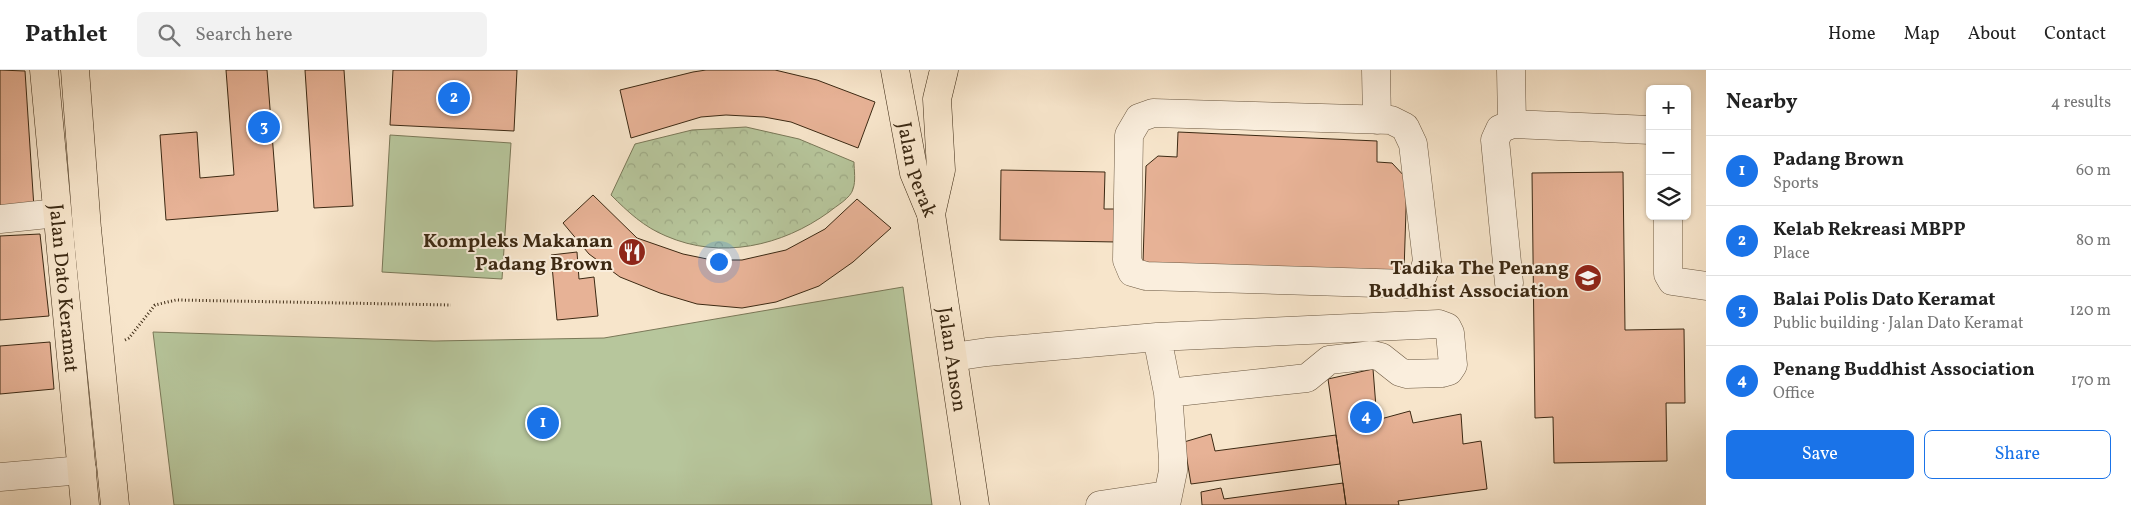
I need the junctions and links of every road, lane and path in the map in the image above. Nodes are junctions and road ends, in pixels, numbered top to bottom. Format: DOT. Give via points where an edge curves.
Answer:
graph roads {
  1 [pos="44,70"];
  2 [pos="75,70"];
  3 [pos="894,70"];
  4 [pos="944,70"];
  5 [pos="1376,70"];
  6 [pos="1510,70"];
  7 [pos="1377,120"];
  8 [pos="1512,124"];
  9 [pos="1646,130"];
  10 [pos="57,213"];
  11 [pos="931,214"];
  12 [pos="0,219"];
  13 [pos="1668,220"];
  14 [pos="1510,283"];
  15 [pos="1706,286"];
  16 [pos="452,305"];
  17 [pos="1378,327"];
  18 [pos="1315,330"];
  19 [pos="1157,337"];
  20 [pos="99,352"];
  21 [pos="953,357"];
  22 [pos="1381,357"];
  23 [pos="1319,368"];
  24 [pos="1168,393"];
  25 [pos="82,470"];
  26 [pos="0,477"];
  27 [pos="1166,500"];
  28 [pos="85,505"];
  29 [pos="115,505"];
  30 [pos="975,505"];
  31 [pos="1100,505"];
  1 -- 10 [label="main road, Jalan Dato Keramat"];
  2 -- 20 [label="main road, Jalan Dato Keramat"];
  3 -- 11 [label="main road, Jalan Perak" via="914,173"];
  4 -- 11 [label="main road, Jalan Perak" via="937,99 941,170"];
  5 -- 7 [label="lane"];
  6 -- 8 [label="lane"];
  7 -- 7 [label="lane" via="1391,120 1405,127 1413,144 1427,261 1423,275 1408,284 1146,276 1132,272 1126,260 1129,135 1139,118 1153,113"];
  8 -- 9 [label="lane"];
  8 -- 14 [label="lane" via="1500,129 1495,140"];
  10 -- 12 [label="lane"];
  10 -- 25 [label="main road, Jalan Dato Keramat"];
  11 -- 21 [label="main road, Jalan Anson"];
  13 -- 15 [label="lane" via="1668,274 1672,281"];
  16 -- 20 [label="path" via="176,300 154,305 129,338"];
  17 -- 18 [label="lane"];
  17 -- 22 [label="lane"];
  17 -- 22 [label="lane" via="1439,324 1447,327 1453,365 1442,373 1407,374"];
  18 -- 19 [label="lane"];
  18 -- 23 [label="lane"];
  19 -- 21 [label="lane"];
  19 -- 24 [label="lane"];
  20 -- 29 [label="main road, Jalan Dato Keramat"];
  21 -- 30 [label="main road, Jalan Anson"];
  22 -- 23 [label="lane" via="1329,360"];
  23 -- 24 [label="lane" via="1307,378"];
  24 -- 27 [label="lane" via="1173,471"];
  25 -- 26 [label="lane"];
  25 -- 28 [label="main road, Jalan Dato Keramat"];
  27 -- 31 [label="lane"];
}
